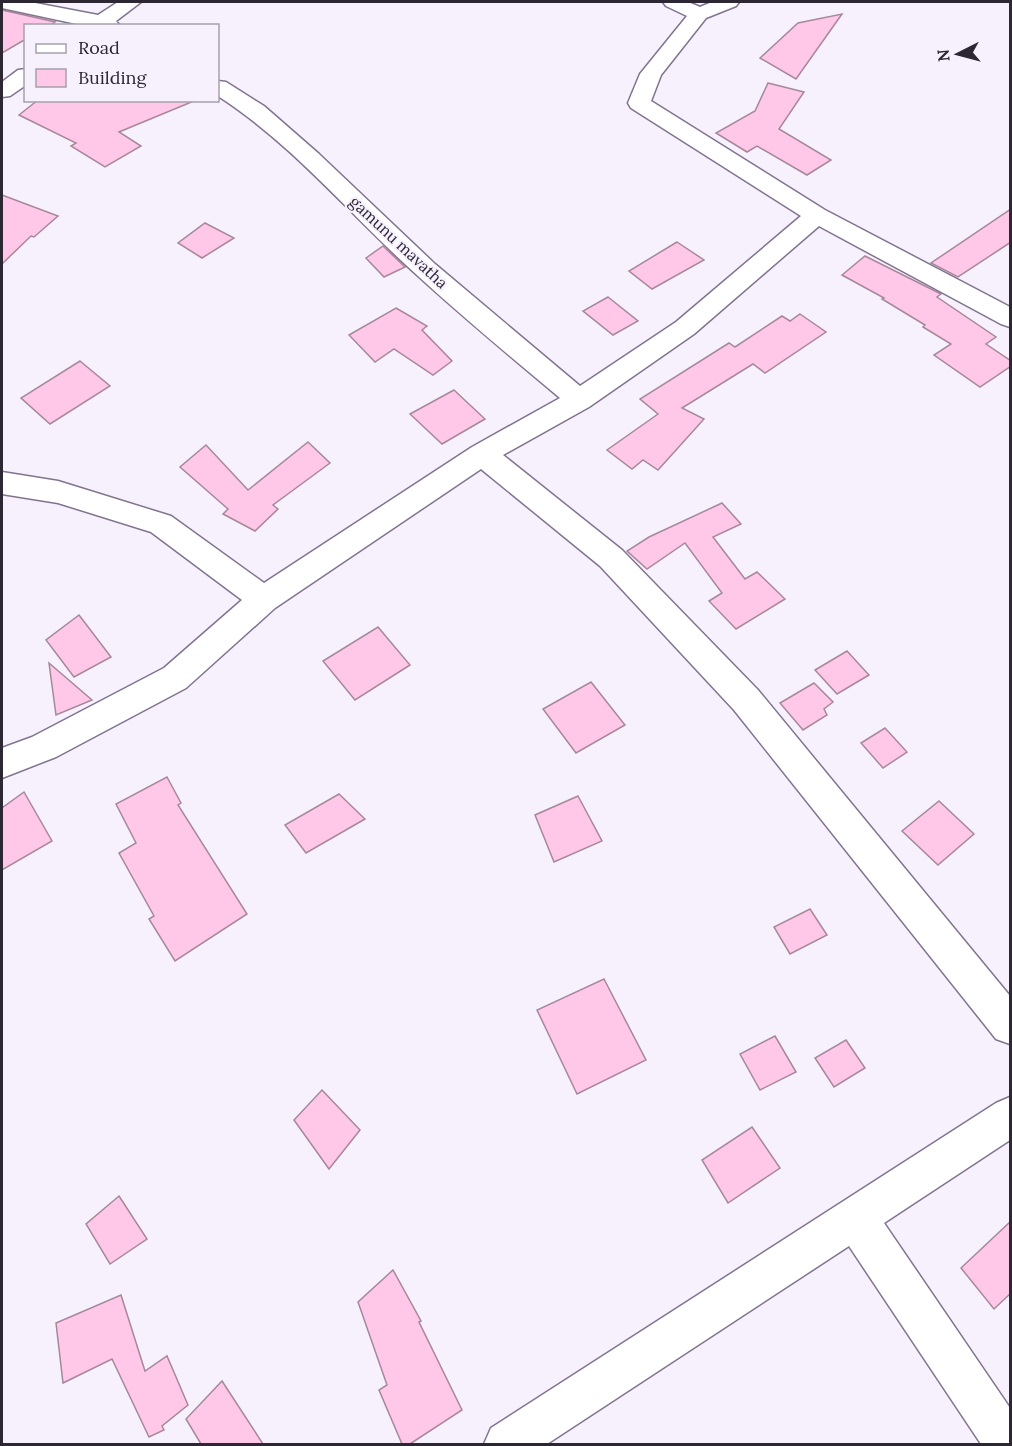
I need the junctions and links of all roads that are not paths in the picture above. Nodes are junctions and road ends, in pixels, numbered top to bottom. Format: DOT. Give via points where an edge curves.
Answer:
graph roads {
  1 [pos="3,2"];
  2 [pos="131,2"];
  3 [pos="673,2"];
  4 [pos="729,2"];
  5 [pos="699,14"];
  6 [pos="103,24"];
  7 [pos="24,76"];
  8 [pos="219,88"];
  9 [pos="2,91"];
  10 [pos="817,215"];
  11 [pos="1011,318"];
  12 [pos="579,400"];
  13 [pos="482,454"];
  14 [pos="2,483"];
  15 [pos="264,599"];
  16 [pos="2,763"];
  17 [pos="1011,1025"];
  18 [pos="1011,1117"];
  19 [pos="855,1218"];
  20 [pos="518,1442"];
  21 [pos="1008,1444"];
  1 -- 6 [label="street"];
  2 -- 6 [label="street"];
  3 -- 5 [label="street"];
  4 -- 5 [label="street"];
  5 -- 10 [label="street" via="651,74 639,103"];
  7 -- 9 [label="street"];
  8 -- 12 [label="street, gamunu mavatha" via="264,118 426,270"];
  10 -- 11 [label="street"];
  10 -- 12 [label="street" via="685,328"];
  12 -- 13 [label="street"];
  13 -- 15 [label="street"];
  13 -- 17 [label="street" via="611,558 746,700"];
  14 -- 15 [label="street" via="58,492 161,524"];
  15 -- 16 [label="street" via="175,678 44,747"];
  18 -- 19 [label="street"];
  19 -- 20 [label="street"];
  19 -- 21 [label="street"];
}
